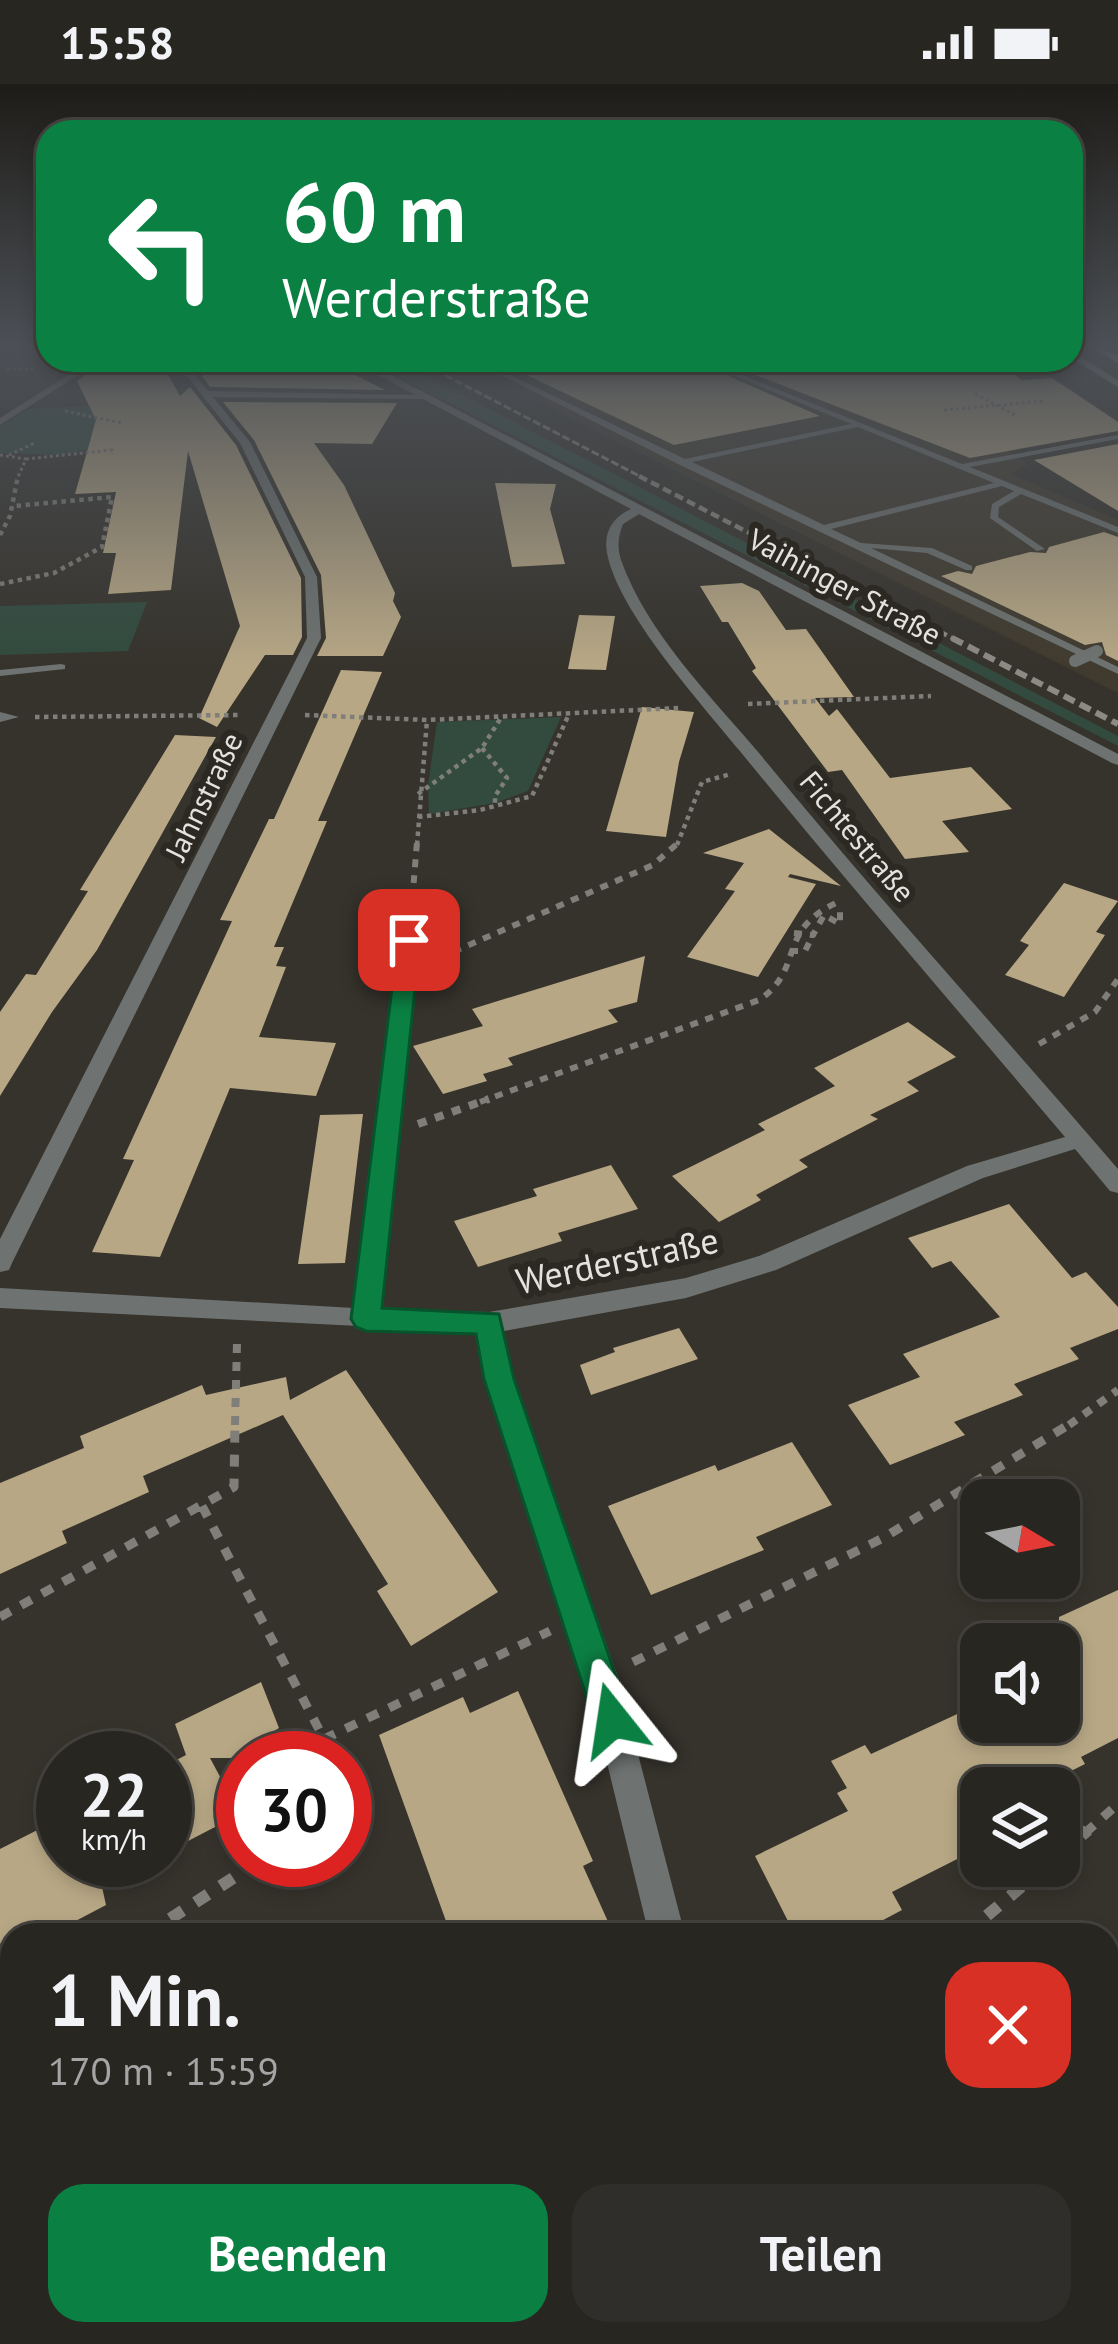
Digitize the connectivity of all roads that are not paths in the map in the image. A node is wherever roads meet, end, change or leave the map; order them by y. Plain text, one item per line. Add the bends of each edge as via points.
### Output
1 (251, 453) edge
2 (530, 453) edge
3 (664, 453) edge
4 (722, 453) edge
5 (932, 453) edge
6 (1021, 453) edge
7 (681, 462) junction
8 (963, 466) junction
9 (1003, 483) junction
10 (1020, 490) junction
11 (640, 509) junction
12 (824, 528) junction
13 (1118, 530) edge
14 (852, 543) junction
15 (1040, 549) dead end
16 (969, 568) dead end
17 (1097, 651) dead end
18 (61, 667) dead end
19 (1118, 671) edge
20 (0, 673) edge
21 (1118, 682) edge
22 (1118, 760) edge
23 (408, 950) road end
24 (1080, 1140) junction
25 (1118, 1185) edge
26 (0, 1263) edge
27 (0, 1298) edge
28 (366, 1319) junction
29 (489, 1322) junction
30 (665, 1923) edge

1 - 26 street, Jahnstraße via 311,577 314,638
2 - 11 street, Vaihinger Straße
3 - 7 lane
4 - 7 lane
5 - 8 lane
6 - 8 lane
7 - 12 lane
8 - 9 lane
9 - 10 lane
9 - 12 lane
10 - 13 lane
10 - 15 lane via 995,506 994,518
11 - 22 street, Vaihinger Straße
11 - 24 street, Fichtestraße via 615,527 613,555 642,608 867,897
12 - 14 lane
14 - 16 lane via 929,550
14 - 19 lane
17 - 21 lane, bridge via 1076,661
18 - 20 lane
23 - 28 street
24 - 25 street, Fichtestraße
24 - 29 street, Werderstraße via 975,1172 826,1240 686,1288
27 - 28 street, Werderstraße
28 - 29 street, Werderstraße
29 - 30 street via 499,1379 582,1617

